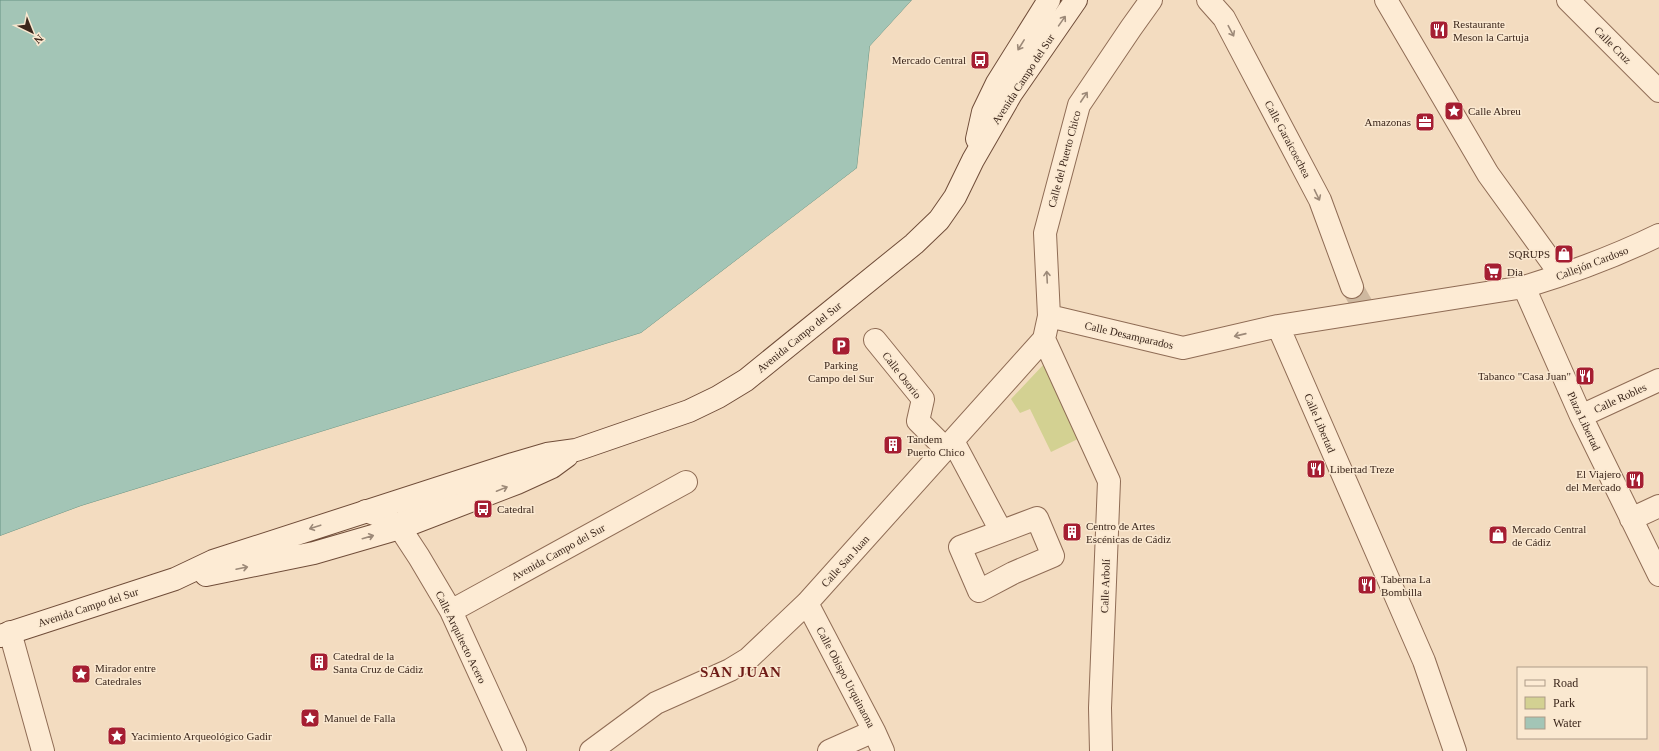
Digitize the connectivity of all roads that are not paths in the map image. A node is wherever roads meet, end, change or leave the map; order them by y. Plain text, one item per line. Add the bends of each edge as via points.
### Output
1 (1049, 0) edge
2 (1076, 0) edge
3 (1151, 0) edge
4 (1208, 0) edge
5 (1386, 0) edge
6 (1568, 0) edge
7 (1657, 84) edge
8 (973, 160) junction
9 (1659, 236) edge
10 (1562, 275) junction
11 (1352, 287) tunnel mouth
12 (1524, 287) junction
13 (1049, 316) junction
14 (1278, 326) junction
15 (1044, 339) junction
16 (875, 340) dead end
17 (1659, 380) edge
18 (1581, 416) junction
19 (949, 445) junction
20 (576, 450) junction
21 (512, 464) junction
22 (686, 482) dead end
23 (1659, 506) edge
24 (366, 511) junction
25 (1631, 519) junction
26 (400, 528) junction
27 (1001, 531) dead end
28 (1659, 575) edge
29 (176, 578) junction
30 (807, 603) junction
31 (451, 611) junction
32 (5, 634) edge
33 (874, 731) junction
34 (43, 751) edge
35 (515, 751) edge
36 (591, 751) edge
37 (829, 751) edge
38 (883, 751) edge
39 (1101, 751) edge
40 (1456, 751) edge

1 -> 8 street, Avenida Campo del Sur via 982,112
8 -> 2 street, Avenida Campo del Sur via 1011,94
13 -> 3 street, Calle del Puerto Chico via 1045,233 1079,105
4 -> 11 street, Calle Garaicoechea via 1224,18 1320,200
5 - 10 street via 1488,174
6 - 7 street, Calle Cruz
8 - 20 street, Avenida Campo del Sur via 955,197 939,220 914,244 746,380 718,398 689,411
9 - 10 street, Callejón Cardoso
10 - 12 street, Callejón Cardoso
12 - 14 street
12 - 18 street, Plaza Libertad
14 -> 13 street, Calle Desamparados via 1183,348
13 - 15 street, Calle San Juan
14 - 40 street, Calle Libertad via 1424,661
15 - 19 street, Calle San Juan
15 - 39 street, Calle Arbolí via 1109,481
16 - 19 street, Calle Osorio via 923,400 918,421
17 - 18 street, Calle Robles
18 - 25 street, Plaza Libertad
19 - 27 street
19 - 30 street, Calle San Juan
20 - 21 street, Avenida Campo del Sur via 547,454
26 -> 20 street, Avenida Campo del Sur via 517,483 552,467
21 - 24 street, Avenida Campo del Sur
21 - 26 street via 481,484 414,509
22 - 31 street, Avenida Campo del Sur
23 - 25 street
24 - 26 street via 385,518
24 -> 29 street, Avenida Campo del Sur via 213,561
25 - 28 street, Plaza Libertad
29 -> 26 street, Avenida Campo del Sur via 219,573 314,552
26 - 31 street, Calle Arquitecto Acero
29 - 32 street, Avenida Campo del Sur
30 - 33 street, Calle Obispo Urquinaona
30 - 36 street, Calle San Juan via 748,659 730,670 656,703
31 - 35 street, Calle Arquitecto Acero
32 - 34 street
33 - 37 street
33 - 38 street, Calle Obispo Urquinaona

